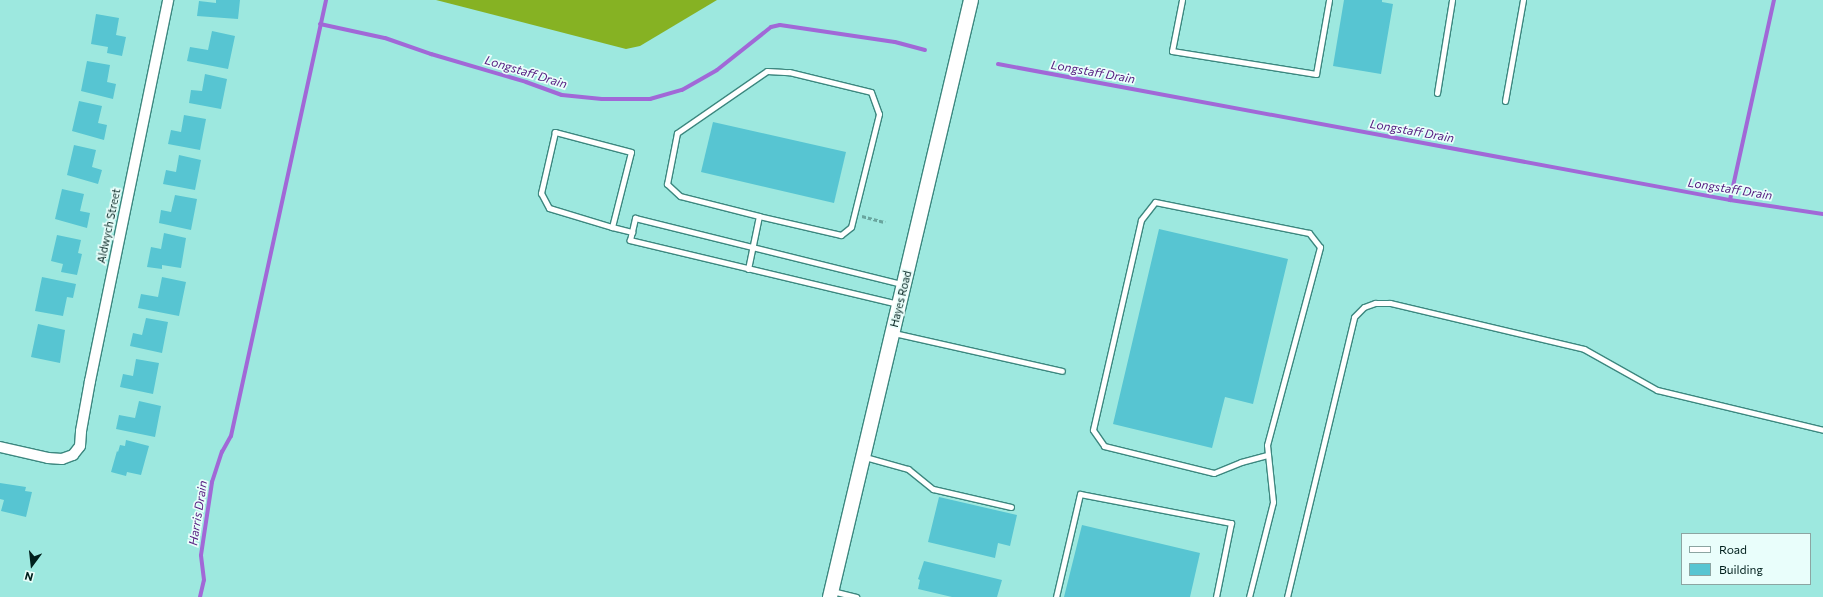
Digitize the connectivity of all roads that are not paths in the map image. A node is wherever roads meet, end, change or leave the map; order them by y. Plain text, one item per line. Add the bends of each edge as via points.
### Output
1 (168, 0) edge
2 (969, 0) edge
3 (1182, 0) edge
4 (1328, 0) edge
5 (1452, 0) edge
6 (1523, 0) edge
7 (1437, 93) dead end
8 (1505, 100) dead end
9 (759, 216) junction
10 (612, 227) junction
11 (632, 232) junction
12 (753, 247) junction
13 (748, 269) junction
14 (905, 285) junction
15 (900, 305) junction
16 (893, 333) junction
17 (1062, 371) dead end
18 (1823, 430) edge
19 (0, 447) edge
20 (1268, 455) junction
21 (864, 457) junction
22 (1011, 507) dead end
23 (830, 594) edge
24 (856, 597) edge
25 (1056, 597) edge
26 (1216, 597) edge
27 (1250, 597) edge
28 (1287, 597) edge

1 - 19 street, Aldwych Street via 90,381 80,446 74,455 62,460
2 - 14 main road, Hayes Road
3 - 4 lane via 1172,50 1316,74
5 - 7 lane
6 - 8 lane
9 - 9 lane via 680,196 667,184 677,133 767,71 789,72 870,92 879,114 851,227 841,236
9 - 12 lane
10 - 10 lane via 549,208 541,194 555,132 631,152
10 - 11 lane
11 - 12 lane via 635,218
11 - 13 lane via 630,240
12 - 13 lane
12 - 14 lane
13 - 15 lane
14 - 15 main road, Hayes Road
15 - 16 main road, Hayes Road
16 - 17 lane
16 - 21 main road, Hayes Road
18 - 28 lane via 1657,390 1584,349 1390,303 1375,303 1354,316
20 - 20 lane via 1267,445 1320,247 1309,233 1154,202 1141,220 1093,430 1104,446 1214,473
20 - 27 lane via 1273,502
21 - 22 lane via 908,469 933,489
21 - 23 main road, Hayes Road
23 - 24 lane
25 - 26 lane via 1080,494 1231,523

